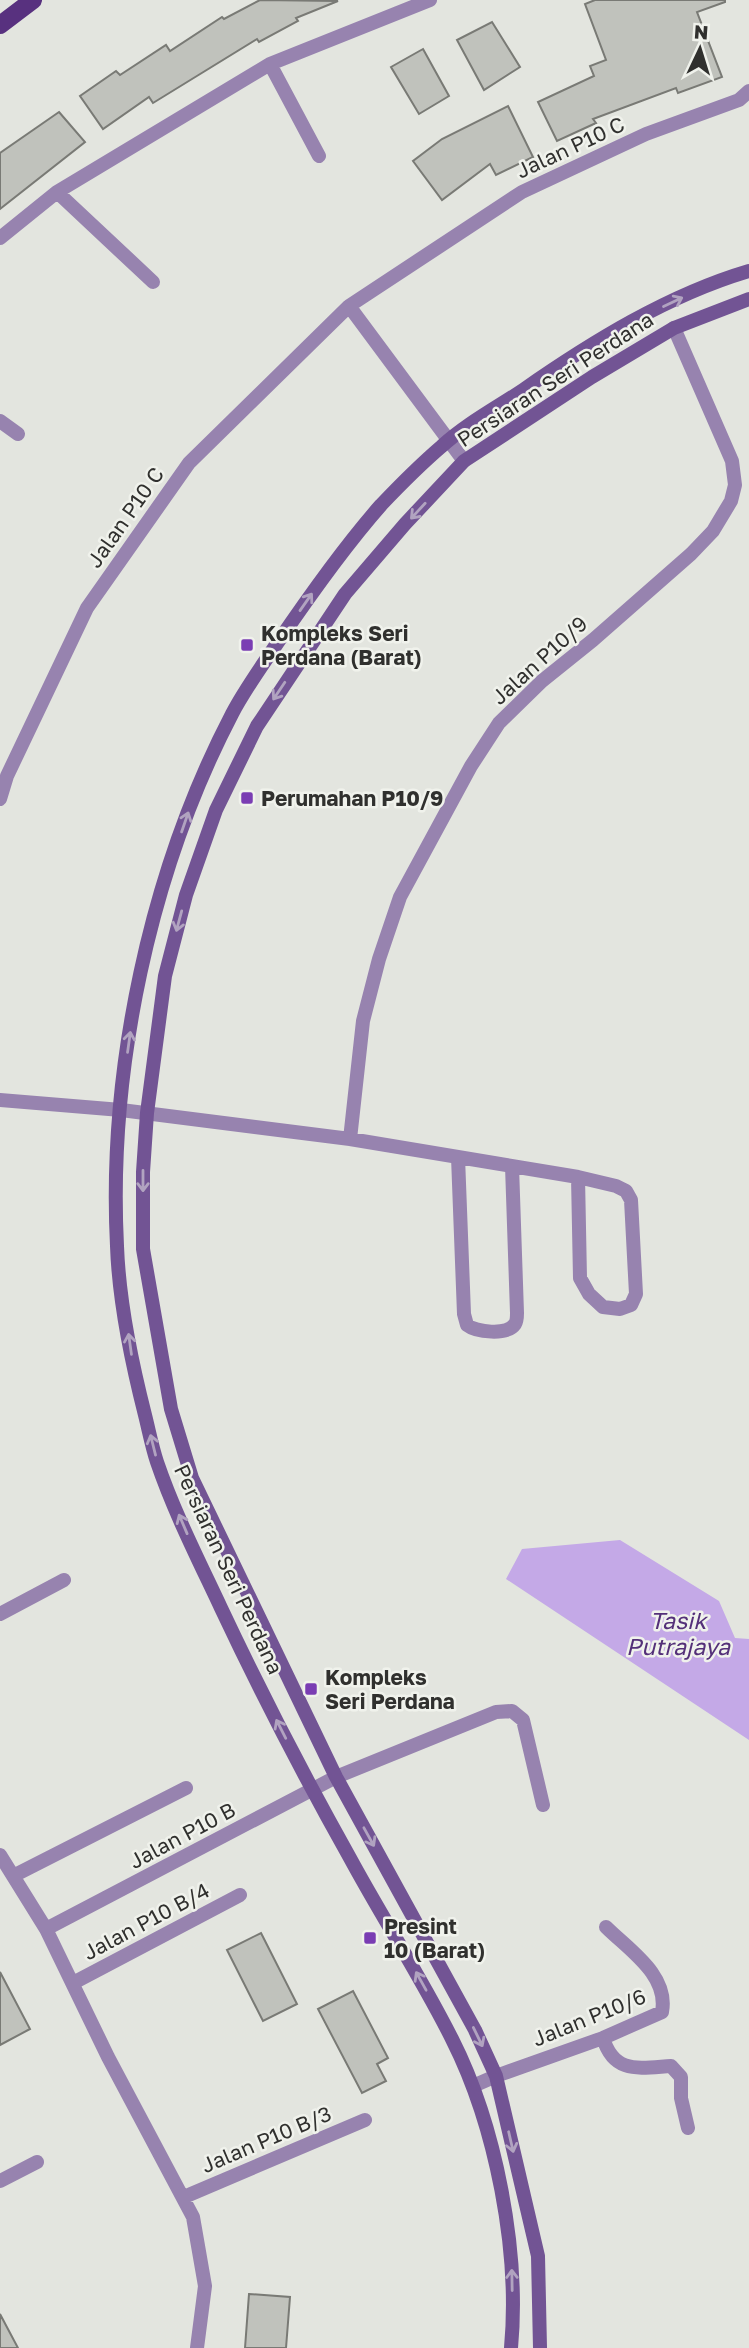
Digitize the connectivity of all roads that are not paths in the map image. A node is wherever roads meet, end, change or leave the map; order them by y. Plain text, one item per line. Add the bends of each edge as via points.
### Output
1 (33, 0) edge
2 (430, 0) edge
3 (0, 25) edge
4 (270, 64) junction
5 (749, 91) edge
6 (319, 156) dead end
7 (57, 192) junction
8 (0, 238) edge
9 (749, 271) edge
10 (153, 282) dead end
11 (749, 299) edge
12 (349, 306) junction
13 (674, 328) junction
14 (0, 421) edge
15 (19, 433) dead end
16 (448, 440) junction
17 (464, 461) junction
18 (0, 799) edge
19 (0, 1100) edge
20 (121, 1110) junction
21 (147, 1113) junction
22 (350, 1139) junction
23 (458, 1157) junction
24 (512, 1166) junction
25 (578, 1177) junction
26 (64, 1580) dead end
27 (0, 1614) edge
28 (336, 1777) junction
29 (186, 1788) dead end
30 (313, 1789) junction
31 (543, 1805) dead end
32 (0, 1855) edge
33 (13, 1876) junction
34 (240, 1895) dead end
35 (606, 1927) dead end
36 (46, 1929) junction
37 (73, 1983) junction
38 (603, 2038) junction
39 (496, 2076) junction
40 (473, 2086) junction
41 (365, 2120) dead end
42 (688, 2128) dead end
43 (37, 2162) dead end
44 (0, 2181) edge
45 (184, 2197) junction
46 (197, 2348) edge
47 (511, 2348) edge
48 (540, 2348) edge

1 - 3 main road
2 - 4 street
4 - 6 street
4 - 7 street
5 - 12 street, Jalan P10 C via 739,100 646,134 522,192
7 - 8 street
7 - 10 street
16 -> 9 street, Persiaran Seri Perdana via 575,354 664,305
11 - 13 street, Persiaran Seri Perdana
12 - 16 street
12 - 18 street, Jalan P10 C via 181,474 87,608
13 - 17 street, Persiaran Seri Perdana
13 - 22 street, Jalan P10/9 via 732,461 735,485 731,501 713,531 691,554 499,723 471,766 400,897 379,959 363,1021
14 - 15 street
16 - 17 street
20 -> 16 street, Persiaran Seri Perdana via 139,971 191,802 231,716 323,578 381,506
17 -> 21 street, Persiaran Seri Perdana via 345,594 257,726 216,810 164,976
19 - 20 street
20 - 21 street
30 -> 20 street, Persiaran Seri Perdana via 197,1558 157,1462 132,1366 117,1251
21 - 22 street
21 -> 28 street, Persiaran Seri Perdana via 143,1249 170,1409 192,1478
22 - 23 street
23 - 24 street
23 - 24 street via 464,1314 474,1330 506,1330 515,1324
24 - 25 street
25 - 25 street via 616,1186 631,1200 636,1294 631,1305 603,1307 580,1278
26 - 27 street
28 - 30 street, Jalan P10 B
28 - 31 street, Jalan P10 B via 496,1712 512,1711 523,1720
28 -> 39 street, Persiaran Seri Perdana
29 - 33 street
30 - 36 street, Jalan P10 B
40 -> 30 street, Persiaran Seri Perdana via 454,2041
32 - 33 street
33 - 36 street
34 - 37 street, Jalan P10 B/4
35 - 38 street, Jalan P10/6 via 654,1974 663,1995 662,2012 657,2016
36 - 37 street
37 - 45 street
38 - 39 street, Jalan P10/6
38 - 42 street via 617,2063 671,2066 681,2077
39 - 40 street, Jalan P10/6
39 -> 48 street, Persiaran Seri Perdana via 538,2256
47 -> 40 street, Persiaran Seri Perdana via 511,2258 497,2169
41 - 45 street, Jalan P10 B/3
43 - 44 street
45 - 46 street via 193,2217 205,2286

